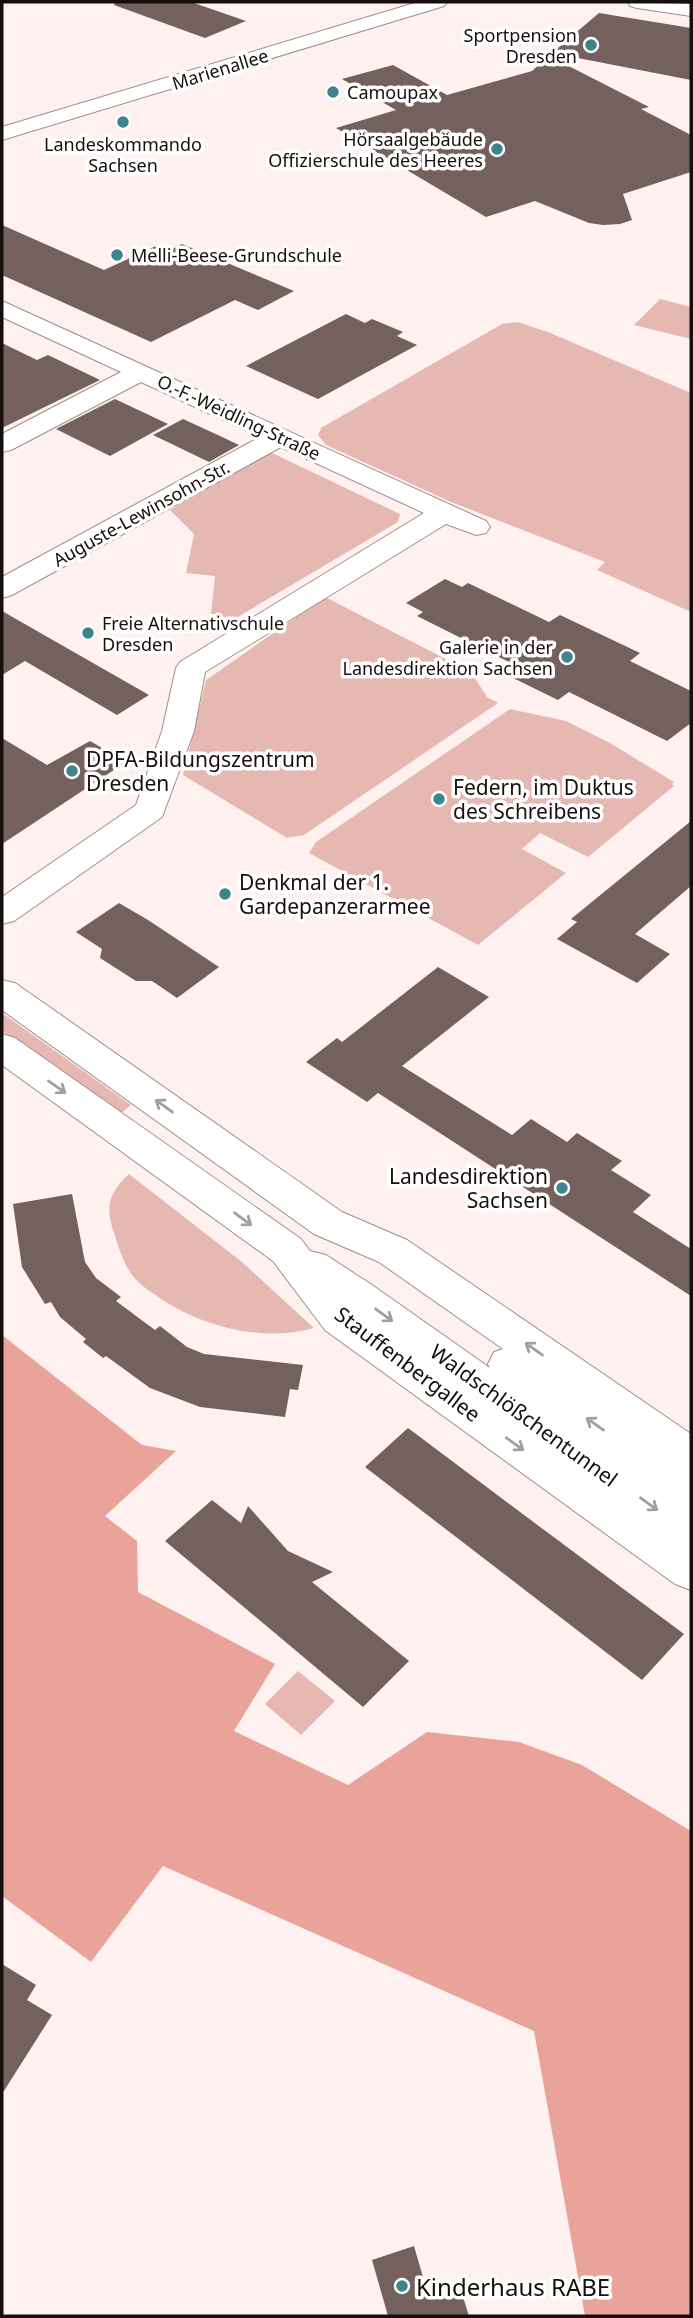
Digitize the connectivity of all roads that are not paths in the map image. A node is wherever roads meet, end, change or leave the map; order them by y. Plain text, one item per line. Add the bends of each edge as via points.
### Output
1 (437, 2) edge
2 (637, 2) edge
3 (691, 10) edge
4 (2, 134) edge
5 (5, 313) edge
6 (141, 372) junction
7 (280, 436) junction
8 (2, 444) edge
9 (444, 513) junction
10 (476, 527) dead end
11 (2, 589) edge
12 (2, 913) edge
13 (2, 992) edge
14 (2, 1047) edge
15 (328, 1223) junction
16 (287, 1250) junction
17 (691, 1457) edge
18 (691, 1492) edge
19 (691, 1535) edge
20 (691, 1570) edge

1 - 4 street, Marienallee
2 - 3 street
5 - 6 street, O.-F.-Weidling-Straße
6 - 7 street, O.-F.-Weidling-Straße
6 - 8 street
7 - 9 street, O.-F.-Weidling-Straße
7 - 11 street, Auguste-Lewinsohn-Str.
9 - 10 street, O.-F.-Weidling-Straße
9 - 12 street via 191,667 178,731 150,810
15 -> 13 street
14 -> 16 street, Stauffenbergallee
17 -> 15 street via 393,1251
18 -> 15 street, Waldschlößchentunnel via 375,1269
16 -> 19 street, Waldschlößchentunnel
16 -> 20 street, Stauffenbergallee via 340,1318

